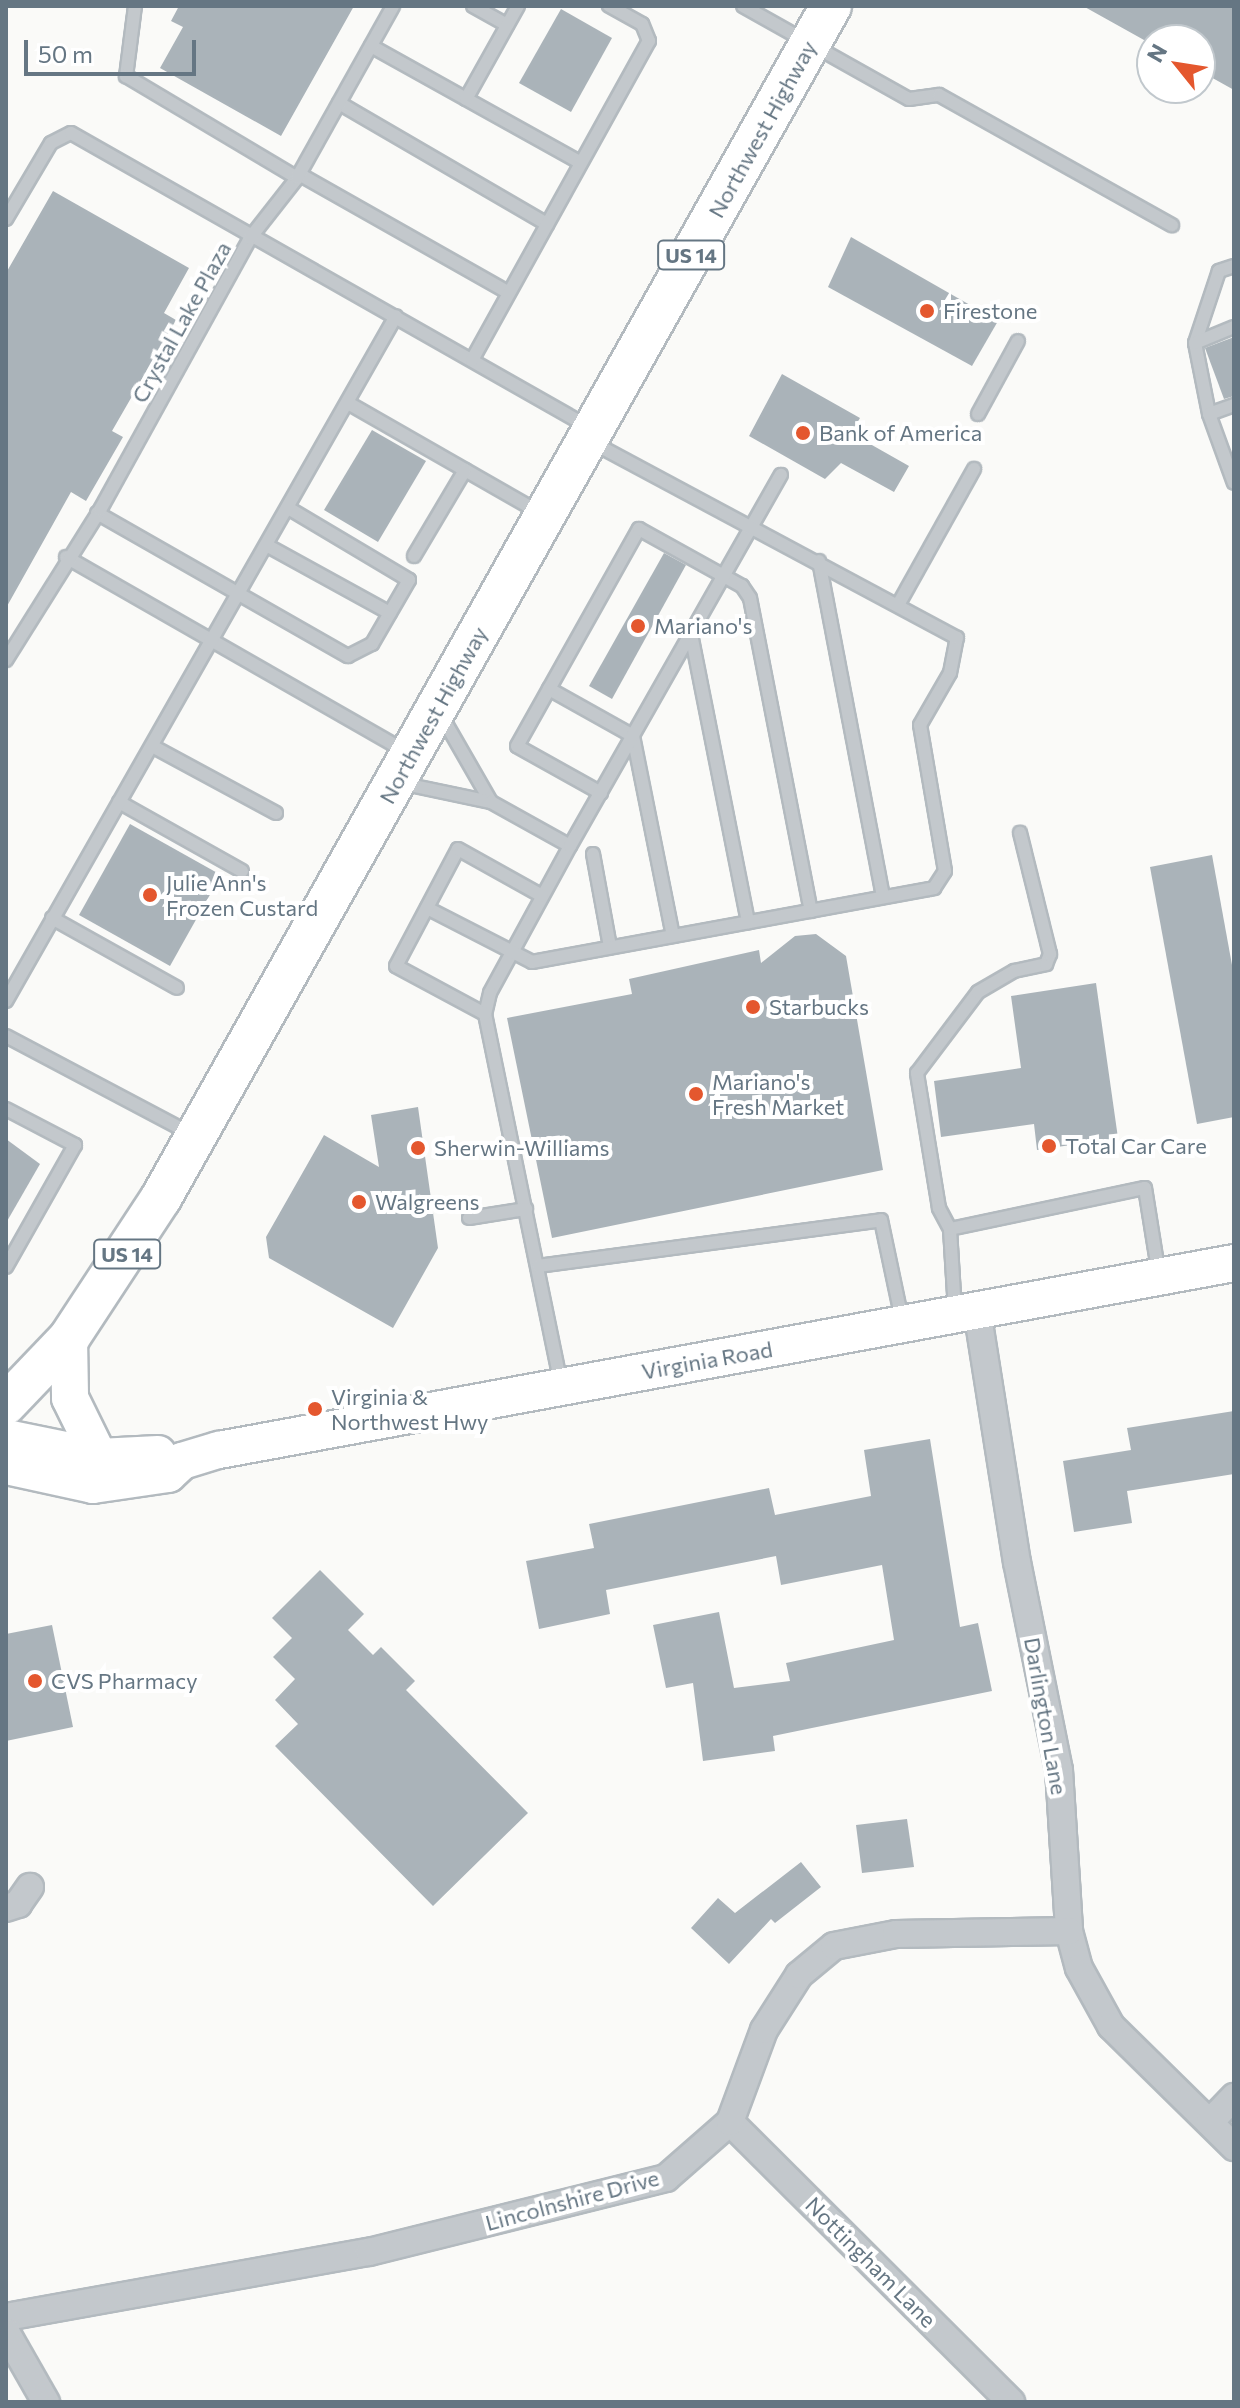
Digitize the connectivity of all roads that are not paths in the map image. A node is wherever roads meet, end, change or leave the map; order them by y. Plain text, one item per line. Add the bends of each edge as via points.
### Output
1 (135, 6) edge
2 (393, 6) edge
3 (473, 6) edge
4 (518, 6) edge
5 (609, 6) edge
6 (743, 6) edge
7 (831, 6) edge
8 (507, 25) junction
9 (810, 43) junction
10 (371, 46) junction
11 (466, 99) junction
12 (339, 103) junction
13 (581, 163) junction
14 (298, 176) junction
15 (6, 219) edge
16 (547, 224) junction
17 (1172, 225) dead end
18 (250, 238) junction
19 (1234, 266) edge
20 (509, 293) junction
21 (396, 316) junction
22 (1234, 327) edge
23 (1018, 341) dead end
24 (1195, 343) junction
25 (472, 360) junction
26 (348, 403) junction
27 (1234, 405) edge
28 (978, 414) dead end
29 (1209, 414) junction
30 (590, 435) junction
31 (974, 469) dead end
32 (465, 470) junction
33 (781, 475) dead end
34 (1234, 483) edge
35 (290, 509) junction
36 (97, 513) junction
37 (545, 515) junction
38 (753, 524) junction
39 (268, 546) junction
40 (414, 556) dead end
41 (66, 557) junction
42 (819, 561) junction
43 (723, 576) junction
44 (240, 595) junction
45 (898, 605) junction
46 (390, 613) junction
47 (691, 634) junction
48 (212, 644) junction
49 (6, 660) edge
50 (549, 689) junction
51 (437, 708) junction
52 (633, 736) junction
53 (152, 746) junction
54 (403, 769) junction
55 (601, 793) junction
56 (119, 802) junction
57 (491, 802) junction
58 (276, 813) dead end
59 (1020, 833) dead end
60 (570, 846) junction
61 (593, 854) dead end
62 (242, 871) dead end
63 (542, 896) junction
64 (883, 897) junction
65 (427, 908) junction
66 (811, 911) junction
67 (52, 918) junction
68 (748, 922) junction
69 (673, 936) junction
70 (610, 947) junction
71 (510, 953) junction
72 (177, 988) dead end
73 (6, 1001) edge
74 (485, 1014) junction
75 (6, 1036) edge
76 (6, 1109) edge
77 (195, 1136) junction
78 (526, 1209) junction
79 (469, 1218) dead end
80 (950, 1229) junction
81 (1234, 1263) edge
82 (538, 1266) junction
83 (6, 1267) edge
84 (1159, 1276) junction
85 (966, 1312) junction
86 (903, 1323) junction
87 (69, 1338) junction
88 (562, 1386) junction
89 (6, 1404) edge
90 (6, 1438) edge
91 (99, 1457) junction
92 (182, 1461) junction
93 (6, 1466) edge
94 (30, 1887) dead end
95 (6, 1908) edge
96 (1069, 1931) junction
97 (1234, 2097) edge
98 (730, 2122) junction
99 (1210, 2122) junction
100 (1234, 2147) edge
101 (6, 2317) edge
102 (6, 2332) edge
103 (46, 2402) edge
104 (1011, 2402) edge

1 - 14 lane via 126,76
2 - 10 lane, Crystal Lake Plaza
3 - 8 lane
4 - 8 lane
5 - 13 lane via 642,24 649,41
6 - 9 lane
7 - 9 main road, Northwest Highway / US 14
8 - 11 lane
9 - 17 lane via 909,99 939,95
9 - 30 main road, Northwest Highway / US 14
10 - 11 lane
10 - 12 lane, Crystal Lake Plaza
11 - 13 lane
12 - 14 lane, Crystal Lake Plaza
12 - 16 lane
13 - 16 lane
14 - 18 lane, Crystal Lake Plaza
14 - 20 lane
15 - 18 lane via 51,143 71,133
16 - 20 lane
18 - 21 lane
18 - 36 lane, Crystal Lake Plaza
19 - 24 lane via 1219,271
20 - 25 lane
21 - 25 lane
21 - 26 lane
22 - 24 lane
23 - 28 lane
24 - 29 lane
25 - 30 lane
26 - 32 lane
26 - 35 lane
27 - 29 lane
29 - 34 lane
30 - 37 main road, Northwest Highway / US 14
30 - 38 lane
31 - 45 lane
32 - 37 lane
32 - 40 lane
33 - 38 lane
35 - 39 lane
35 - 46 lane via 409,580
36 - 41 lane, Crystal Lake Plaza
36 - 44 lane
37 - 51 main road, Northwest Highway / US 14
38 - 42 lane
38 - 43 lane
39 - 44 lane
39 - 46 lane
41 - 48 lane
41 - 49 lane, Crystal Lake Plaza
42 - 45 lane
42 - 64 lane
43 - 47 lane
43 - 50 lane via 639,529
43 - 66 lane via 742,586 758,627
44 - 46 lane via 348,656 372,644
44 - 48 lane
45 - 64 lane via 957,638 950,673 920,725 945,871 934,888
47 - 52 lane
47 - 68 lane
48 - 53 lane
48 - 54 lane
50 - 52 lane
50 - 55 lane via 517,746
51 - 54 main road, Northwest Highway / US 14
51 - 57 lane
52 - 55 lane
52 - 69 lane
53 - 56 lane
53 - 58 lane
54 - 57 lane
54 - 77 main road, Northwest Highway / US 14
55 - 60 lane
56 - 62 lane
56 - 67 lane
57 - 60 lane
59 - 80 lane via 1050,954 1046,964 1014,971 978,992 917,1073 939,1208
60 - 63 lane
61 - 70 lane
63 - 65 lane via 458,849
63 - 71 lane
64 - 66 lane
65 - 71 lane
65 - 74 lane via 396,966
66 - 68 lane
67 - 72 lane
67 - 73 lane
68 - 69 lane
69 - 70 lane
70 - 71 lane via 532,962
71 - 74 lane
74 - 78 lane
75 - 77 lane
76 - 83 lane via 75,1145
77 - 87 main road, Northwest Highway / US 14 via 121,1264
78 - 79 lane
78 - 82 lane
80 - 84 lane via 1145,1188
80 - 85 lane
81 - 84 street, Virginia Road
82 - 86 lane via 881,1220
82 - 88 lane
84 - 85 street, Virginia Road
85 - 86 street, Virginia Road
85 - 96 street, Darlington Lane via 1059,1770
86 - 88 street, Virginia Road
87 - 89 main road, Northwest Highway / US 14
87 - 91 street via 70,1398
88 - 92 street, Virginia Road
90 - 91 street, Virginia Road
91 - 92 street, Virginia Road via 168,1453
92 - 93 street, Virginia Road via 168,1474 93,1485
94 - 95 street via 18,1904
96 - 98 street, Lincolnshire Drive via 896,1934 834,1946 799,1975 764,2030
96 - 99 street, Darlington Lane via 1098,2008
97 - 99 street
98 - 101 street, Lincolnshire Drive via 666,2178 369,2252
98 - 104 street, Nottingham Lane
99 - 100 street, Darlington Lane
102 - 103 street

